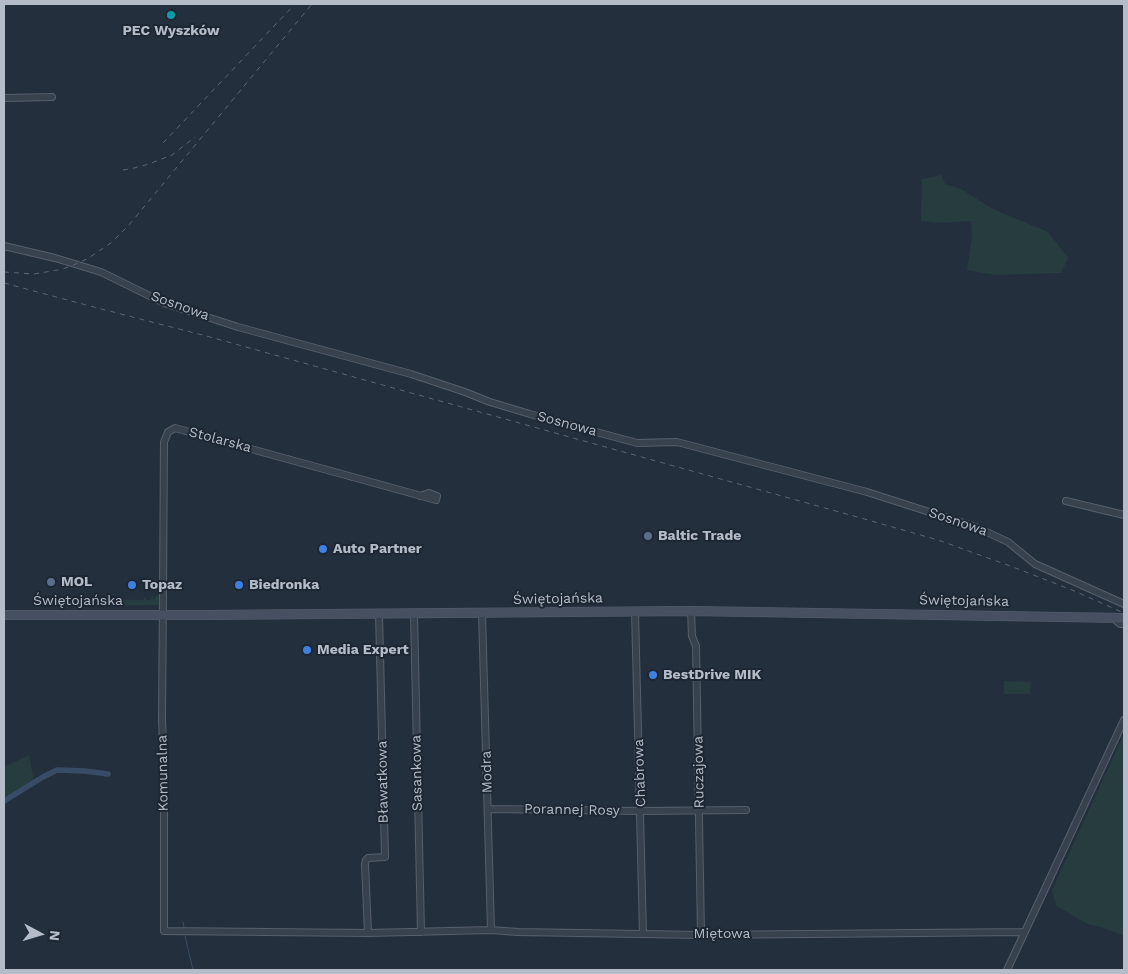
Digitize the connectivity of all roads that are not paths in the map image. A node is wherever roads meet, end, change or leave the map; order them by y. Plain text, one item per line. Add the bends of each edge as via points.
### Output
1 (52, 97) dead end
2 (4, 98) edge
3 (4, 246) edge
4 (420, 496) dead end
5 (1066, 502) dead end
6 (1124, 515) edge
7 (1124, 604) edge
8 (691, 611) junction
9 (635, 612) junction
10 (482, 613) junction
11 (379, 614) junction
12 (414, 614) junction
13 (4, 615) edge
14 (162, 615) junction
15 (1113, 618) junction
16 (1124, 618) edge
17 (1124, 624) edge
18 (1124, 720) edge
19 (488, 809) junction
20 (746, 810) dead end
21 (641, 811) junction
22 (700, 811) junction
23 (490, 930) junction
24 (164, 931) joint
25 (421, 932) junction
26 (1024, 932) junction
27 (368, 933) junction
28 (643, 934) junction
29 (701, 935) junction
30 (1007, 970) edge

1 - 2 street
3 - 7 street, Sosnowa via 101,272 164,303 238,327 411,374 530,414 637,443 677,442 867,492 976,526 1008,542 1035,564
4 - 14 street, Stolarska via 175,428 168,432 164,442
5 - 6 street
8 - 9 street, Świętojańska
8 - 15 street, Świętojańska
8 - 22 street, Ruczajowa via 692,636 696,646
9 - 10 street, Świętojańska
9 - 21 street, Chabrowa
10 - 12 street, Świętojańska
10 - 19 street, Modra
11 - 12 street, Świętojańska
11 - 14 street, Świętojańska
11 - 27 street, Bławatkowa via 385,857 368,858 365,864
12 - 25 street, Sasankowa
13 - 14 street, Świętojańska
14 - 24 street, Komunalna
15 - 16 street, Świętojańska
15 - 17 street, Świętojańska
18 - 26 street
19 - 21 street, Porannej Rosy
19 - 23 street, Modra
20 - 22 street, Porannej Rosy
21 - 22 street, Porannej Rosy
21 - 28 street, Chabrowa
22 - 29 street, Ruczajowa
23 - 25 street, Miętowa
23 - 28 street, Miętowa
24 - 27 street, Miętowa
25 - 27 street, Miętowa
26 - 29 street, Miętowa
26 - 30 street
28 - 29 street, Miętowa

